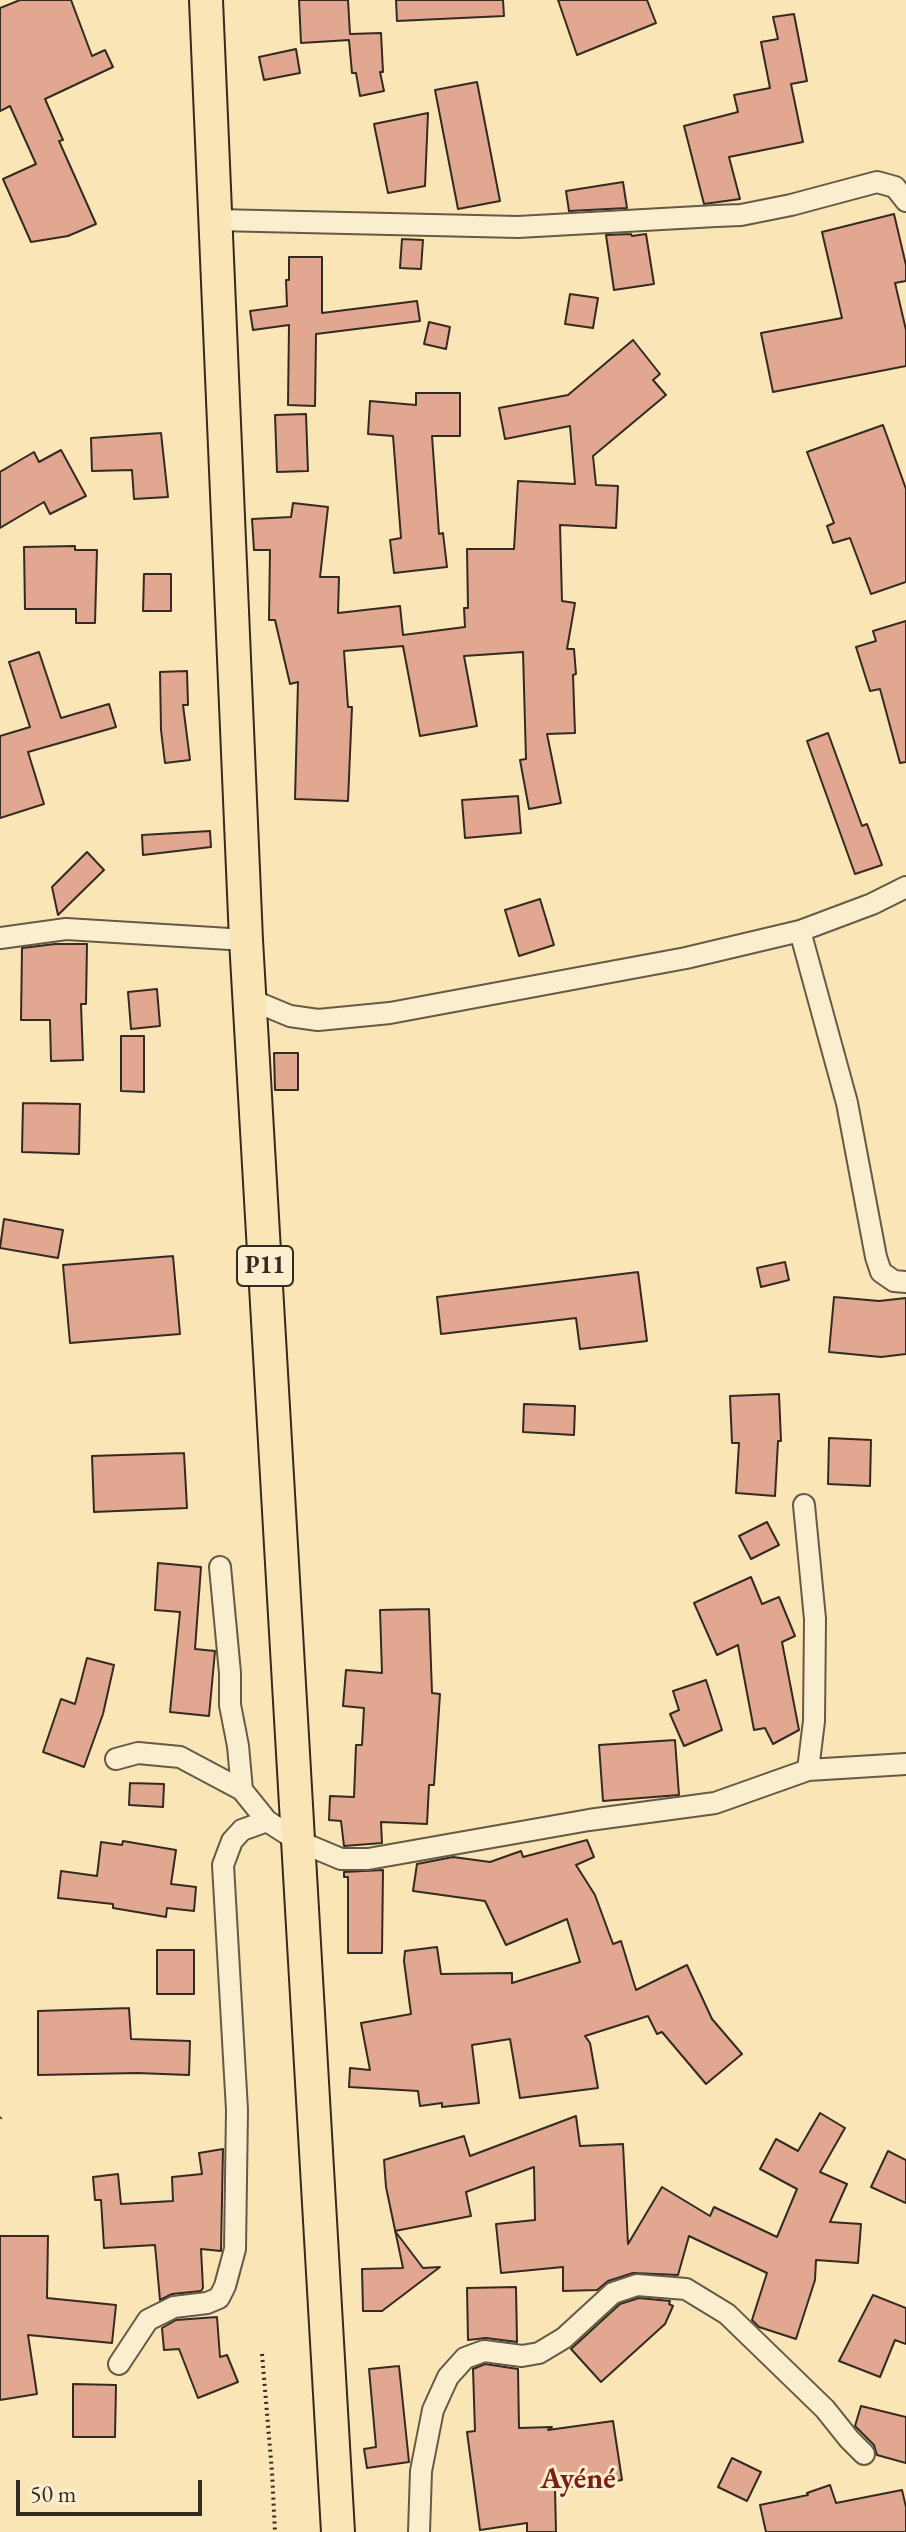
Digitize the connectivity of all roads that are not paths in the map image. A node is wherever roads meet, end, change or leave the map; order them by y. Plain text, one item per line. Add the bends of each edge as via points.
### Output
1 (206, 0) edge
2 (906, 201) edge
3 (217, 220) junction
4 (906, 887) edge
5 (800, 931) junction
6 (0, 938) edge
7 (246, 940) junction
8 (249, 999) junction
9 (906, 1282) edge
10 (804, 1505) dead end
11 (220, 1567) dead end
12 (116, 1759) dead end
13 (906, 1764) edge
14 (808, 1770) junction
15 (242, 1790) junction
16 (267, 1821) junction
17 (298, 1841) junction
18 (119, 2364) dead end
19 (864, 2454) dead end
20 (338, 2532) edge
21 (419, 2532) edge

1 - 3 main road, P11
2 - 3 street via 895,187 877,182 728,216 518,227
3 - 7 main road, P11
4 - 5 street
5 - 8 street via 686,958 390,1013 318,1020 290,1016
5 - 9 street via 847,1103 876,1257 881,1272
6 - 7 street via 66,929
7 - 8 main road, P11
8 - 17 main road, P11
10 - 14 street via 815,1619
11 - 15 street
12 - 15 street via 138,1753 180,1757
13 - 14 street
14 - 17 street via 715,1803 368,1859 341,1859
15 - 16 street
16 - 17 street
16 - 18 street via 242,1830 223,1865 237,2110 235,2249 225,2286 219,2298 174,2307 148,2320
17 - 20 main road, P11
19 - 21 street via 727,2314 686,2289 637,2285 613,2293 564,2338 539,2353 484,2351 465,2358 448,2377 433,2410 421,2471

